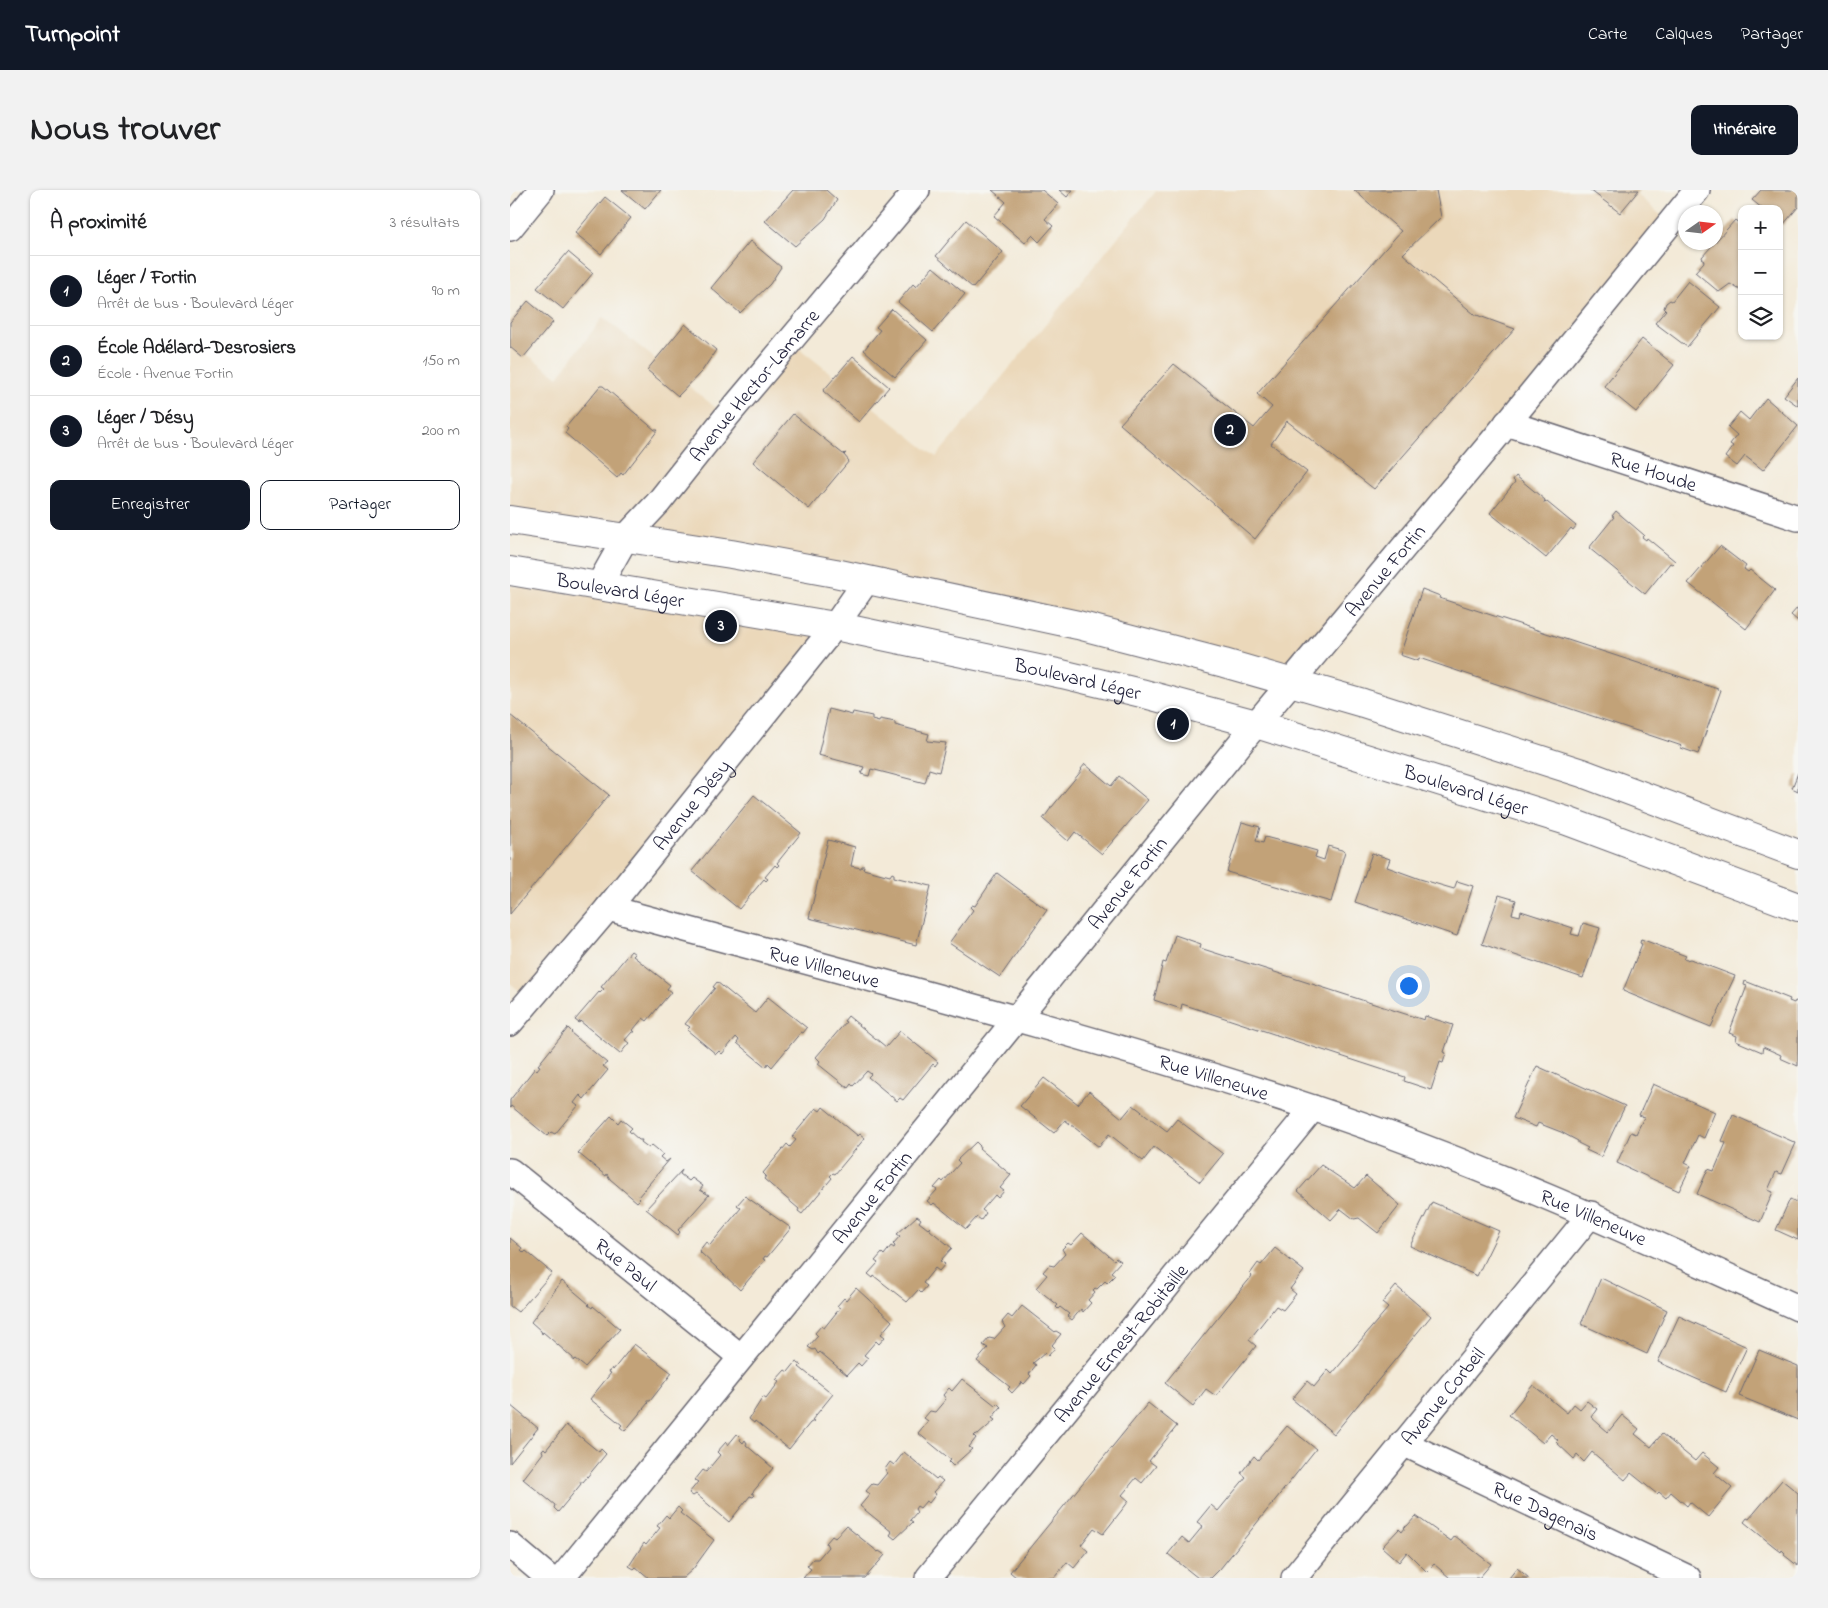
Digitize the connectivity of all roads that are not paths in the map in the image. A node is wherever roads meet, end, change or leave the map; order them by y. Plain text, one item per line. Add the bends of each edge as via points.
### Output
1 (541, 190) edge
2 (917, 190) edge
3 (1697, 190) edge
4 (510, 228) edge
5 (1507, 423) junction
6 (1797, 515) edge
7 (510, 520) edge
8 (626, 537) junction
9 (510, 571) edge
10 (867, 580) junction
11 (599, 585) junction
12 (835, 626) junction
13 (1292, 683) junction
14 (1256, 724) junction
15 (1798, 854) edge
16 (1798, 907) edge
17 (608, 908) junction
18 (1018, 1019) junction
19 (510, 1023) edge
20 (1313, 1108) junction
21 (510, 1171) edge
22 (1591, 1214) junction
23 (1798, 1308) edge
24 (741, 1357) junction
25 (1404, 1443) junction
26 (510, 1545) edge
27 (1685, 1577) edge
28 (549, 1578) edge
29 (562, 1578) edge
30 (928, 1578) edge
31 (1294, 1578) edge

1 - 4 street
2 - 8 street, Avenue Hector-Lamarre via 726,416 658,503
3 - 5 street, Avenue Fortin
5 - 6 street, Rue Houde
5 - 13 street, Avenue Fortin
7 - 8 main road
8 - 10 main road
8 - 11 street, Avenue Hector-Lamarre
9 - 11 main road, Boulevard Léger
10 - 12 street, Avenue Désy
10 - 13 main road via 1078,625
11 - 12 main road, Boulevard Léger
12 - 14 main road, Boulevard Léger via 1062,674
12 - 17 street, Avenue Désy
13 - 14 street, Avenue Fortin
13 - 15 main road via 1582,773
14 - 16 main road, Boulevard Léger via 1567,821
14 - 18 street, Avenue Fortin
17 - 18 street, Rue Villeneuve
17 - 19 street, Avenue Désy
18 - 20 street, Rue Villeneuve
18 - 24 street, Avenue Fortin
20 - 22 street, Rue Villeneuve
20 - 30 street, Avenue Ernest-Robitaille
21 - 24 street, Rue Paul
22 - 23 street, Rue Villeneuve
22 - 25 street, Avenue Corbeil
24 - 29 street, Avenue Fortin
25 - 27 street, Rue Dagenais
25 - 31 street, Avenue Corbeil
26 - 28 street

